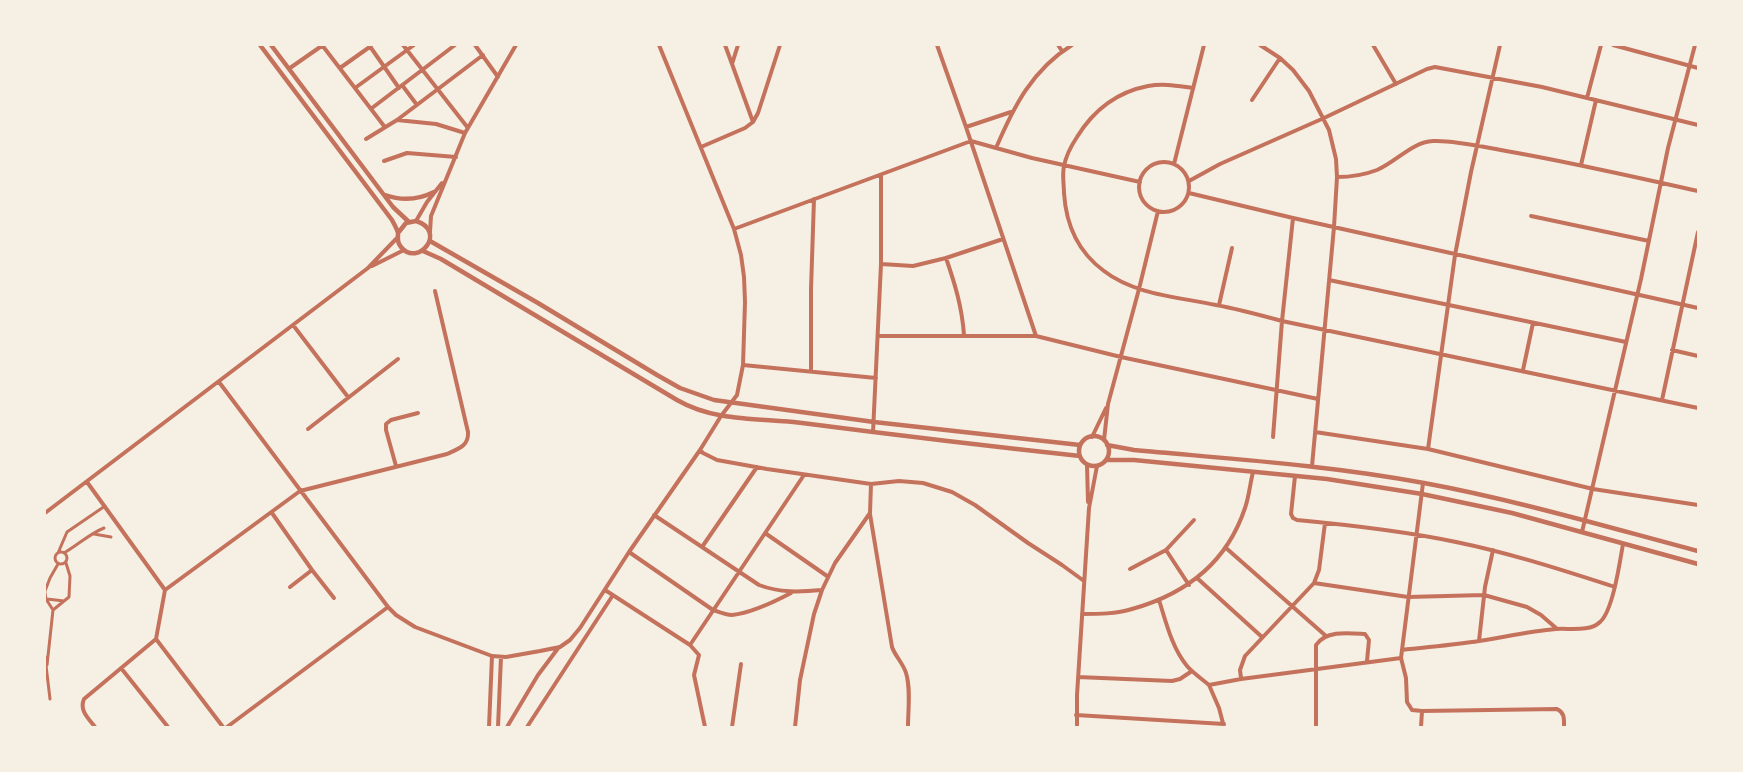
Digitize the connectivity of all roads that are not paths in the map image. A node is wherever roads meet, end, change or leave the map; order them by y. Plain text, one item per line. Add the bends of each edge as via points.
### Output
1 (260, 45) edge
2 (271, 45) edge
3 (323, 45) edge
4 (370, 45) edge
5 (403, 45) edge
6 (414, 45) edge
7 (455, 45) edge
8 (475, 45) edge
9 (516, 45) edge
10 (659, 45) edge
11 (725, 45) edge
12 (738, 45) edge
13 (780, 45) edge
14 (937, 45) edge
15 (1058, 45) edge
16 (1072, 45) edge
17 (1204, 45) edge
18 (1262, 45) edge
19 (1373, 45) edge
20 (1500, 45) edge
21 (1601, 45) edge
22 (1613, 45) edge
23 (1695, 45) edge
24 (407, 50) junction
25 (1062, 51) junction
26 (483, 55) junction
27 (1280, 58) junction
28 (732, 64) junction
29 (384, 66) junction
30 (1689, 66) junction
31 (290, 68) junction
32 (340, 68) junction
33 (1698, 68) edge
34 (421, 69) junction
35 (498, 77) junction
36 (1493, 77) junction
37 (1396, 84) junction
38 (400, 87) junction
39 (355, 88) junction
40 (1193, 88) junction
41 (438, 90) junction
42 (1587, 98) junction
43 (1252, 100) dead end
44 (1596, 100) junction
45 (417, 105) junction
46 (372, 108) junction
47 (1011, 111) junction
48 (1324, 118) junction
49 (397, 120) junction
50 (1675, 120) junction
51 (753, 122) junction
52 (1698, 125) edge
53 (384, 126) junction
54 (966, 127) junction
55 (466, 130) junction
56 (366, 139) dead end
57 (971, 141) junction
58 (1477, 146) junction
59 (701, 147) junction
60 (996, 148) junction
61 (456, 158) junction
62 (384, 161) dead end
63 (1174, 164) junction
64 (1581, 165) junction
65 (1064, 166) junction
66 (881, 175) junction
67 (1337, 177) junction
68 (445, 181) junction
69 (1189, 181) junction
70 (1140, 182) junction
71 (1661, 183) junction
72 (1698, 191) edge
73 (434, 192) junction
74 (1189, 193) junction
75 (383, 194) junction
76 (814, 199) junction
77 (1158, 211) junction
78 (1531, 216) dead end
79 (1293, 219) junction
80 (416, 220) junction
81 (409, 222) junction
82 (1334, 227) junction
83 (734, 229) junction
84 (430, 232) junction
85 (1698, 232) edge
86 (397, 236) junction
87 (1003, 239) junction
88 (430, 241) junction
89 (1649, 241) junction
90 (1232, 248) dead end
91 (404, 250) junction
92 (423, 251) junction
93 (1455, 255) junction
94 (946, 258) junction
95 (881, 264) junction
96 (368, 268) junction
97 (1329, 280) junction
98 (1139, 289) junction
99 (435, 291) dead end
100 (1637, 294) junction
101 (1681, 304) junction
102 (1219, 305) junction
103 (1449, 305) junction
104 (1698, 308) edge
105 (1282, 321) junction
106 (1533, 323) junction
107 (292, 325) junction
108 (1325, 330) junction
109 (964, 335) junction
110 (878, 336) junction
111 (1036, 336) junction
112 (1626, 342) junction
113 (1672, 350) junction
114 (1441, 353) junction
115 (1698, 356) edge
116 (1121, 357) junction
117 (398, 359) dead end
118 (743, 365) junction
119 (1523, 370) junction
120 (811, 372) junction
121 (876, 378) junction
122 (219, 382) junction
123 (1615, 390) junction
124 (1277, 391) junction
125 (348, 397) junction
126 (1318, 399) junction
127 (1662, 400) junction
128 (731, 402) junction
129 (1108, 404) junction
130 (1698, 408) edge
131 (418, 413) dead end
132 (720, 416) junction
133 (874, 422) junction
134 (309, 429) dead end
135 (873, 432) junction
136 (1315, 432) junction
137 (1092, 437) junction
138 (1273, 437) dead end
139 (1105, 442) junction
140 (1080, 445) junction
141 (1428, 449) junction
142 (700, 450) junction
143 (1080, 456) junction
144 (1106, 460) junction
145 (1087, 465) junction
146 (396, 466) junction
147 (1097, 466) junction
148 (1312, 466) junction
149 (758, 467) junction
150 (1252, 472) junction
151 (804, 475) junction
152 (1295, 476) junction
153 (87, 482) junction
154 (1423, 483) junction
155 (872, 484) junction
156 (1593, 489) junction
157 (300, 491) junction
158 (1422, 494) junction
159 (1698, 505) edge
160 (105, 506) junction
161 (1089, 508) junction
162 (45, 513) edge
163 (272, 513) junction
164 (870, 513) junction
165 (654, 515) junction
166 (1194, 520) dead end
167 (1585, 521) junction
168 (1325, 523) junction
169 (104, 528) dead end
170 (1582, 532) junction
171 (765, 533) junction
172 (92, 534) junction
173 (1416, 534) junction
174 (111, 537) dead end
175 (1623, 543) junction
176 (702, 547) junction
177 (1226, 548) junction
178 (1166, 550) junction
179 (1493, 550) junction
180 (1698, 551) edge
181 (629, 552) junction
182 (58, 553) junction
183 (64, 553) junction
184 (66, 563) junction
185 (58, 564) junction
186 (1698, 564) edge
187 (1130, 569) dead end
188 (312, 570) junction
189 (739, 572) junction
190 (827, 576) junction
191 (1197, 578) junction
192 (1084, 581) junction
193 (1314, 583) junction
194 (1189, 585) junction
195 (290, 587) dead end
196 (1615, 587) junction
197 (165, 590) junction
198 (605, 590) junction
199 (822, 590) junction
200 (45, 592) edge
201 (793, 592) junction
202 (614, 595) junction
203 (1484, 596) junction
204 (1408, 597) junction
205 (334, 598) dead end
206 (45, 599) edge
207 (1159, 600) junction
208 (65, 601) junction
209 (1291, 606) junction
210 (388, 607) junction
211 (53, 610) junction
212 (713, 610) junction
213 (1082, 614) junction
214 (1557, 629) junction
215 (1326, 636) junction
216 (1262, 637) junction
217 (156, 639) junction
218 (1479, 641) junction
219 (690, 645) junction
220 (560, 646) junction
221 (1402, 650) junction
222 (492, 656) junction
223 (45, 657) edge
224 (501, 657) junction
225 (1401, 658) junction
226 (1366, 661) junction
227 (741, 664) dead end
228 (47, 665) junction
229 (121, 668) junction
230 (1315, 669) junction
231 (1192, 671) junction
232 (1078, 677) junction
233 (1241, 679) junction
234 (1209, 685) junction
235 (50, 699) dead end
236 (1422, 711) junction
237 (1076, 715) junction
238 (1210, 726) edge
239 (1224, 726) edge
240 (95, 727) edge
241 (168, 727) edge
242 (225, 727) edge
243 (489, 727) edge
244 (498, 727) edge
245 (507, 727) edge
246 (527, 727) edge
247 (705, 727) edge
248 (732, 727) edge
249 (795, 727) edge
250 (908, 727) edge
251 (1077, 727) edge
252 (1316, 727) edge
253 (1421, 727) edge
254 (1564, 727) edge

1 - 86 street via 392,220
2 - 31 street
3 - 31 street
3 - 32 street
4 - 29 street
4 - 32 street
5 - 24 street
6 - 24 street
7 - 34 street
8 - 26 street
9 - 35 street
10 - 59 street
11 - 28 street
12 - 28 street
13 - 51 street
14 - 54 street
15 - 25 street
16 - 25 street
17 - 40 street
18 - 27 street
19 - 37 street
20 - 36 street
21 - 42 street
22 - 30 street
23 - 30 street
24 - 29 street
24 - 34 street
25 - 47 street via 1039,73
26 - 35 street
26 - 41 street
27 - 43 street
27 - 48 street via 1309,91
28 - 51 street
29 - 38 street
29 - 39 street
30 - 33 street
30 - 50 street
31 - 75 street
32 - 39 street
34 - 38 street
34 - 41 street
35 - 55 street
36 - 37 street via 1435,67
36 - 42 street
36 - 58 street
37 - 48 street
38 - 45 street
38 - 46 street
39 - 46 street
40 - 63 street
40 - 65 street via 1147,86 1110,101 1082,129
41 - 45 street
41 - 55 street
42 - 44 street
44 - 50 street
44 - 64 street
45 - 49 street
46 - 53 street
47 - 54 street
47 - 60 street
48 - 67 street via 1333,142
48 - 69 street
49 - 53 street
49 - 55 street
50 - 52 street
50 - 71 street
51 - 59 street
53 - 56 street
54 - 57 street
55 - 61 street
57 - 60 street
57 - 66 street
57 - 87 street
58 - 64 street
58 - 67 street via 1426,142 1377,170
58 - 93 street
59 - 83 street
60 - 65 street
61 - 62 street via 406,153
61 - 68 street
63 - 69 street
63 - 70 street via 1157,163 1149,167
64 - 71 street
65 - 70 street
65 - 98 street via 1065,213 1072,233 1102,270
66 - 76 street
66 - 95 street
67 - 82 street
68 - 73 street
68 - 84 street via 431,216
69 - 74 street
70 - 77 street via 1141,197
71 - 72 street
71 - 89 street
73 - 75 street via 409,200
73 - 80 street
74 - 77 street via 1180,206
74 - 79 street
75 - 81 street
76 - 83 street
76 - 120 street
77 - 98 street
78 - 89 street
79 - 82 street
79 - 105 street
80 - 81 street
80 - 84 street
81 - 86 street
82 - 93 street
82 - 97 street
83 - 118 street via 744,277
84 - 88 street
85 - 101 street
86 - 91 street
86 - 96 street
87 - 94 street
87 - 111 street
88 - 92 street
88 - 128 street via 680,388
89 - 100 street
90 - 102 street
91 - 92 street
91 - 96 street
92 - 132 street via 689,407
93 - 100 street
93 - 103 street
94 - 95 street via 913,266
94 - 109 street via 962,311
95 - 110 street
96 - 107 street
97 - 103 street
97 - 108 street
98 - 102 street
98 - 116 street
99 - 146 street via 468,440 447,454
100 - 101 street
100 - 112 street
101 - 104 street
101 - 113 street
102 - 105 street
103 - 106 street
103 - 114 street
105 - 108 street
105 - 124 street
106 - 112 street
106 - 119 street
107 - 122 street
107 - 125 street
108 - 114 street
108 - 126 street
109 - 110 street
109 - 111 street
110 - 121 street
111 - 116 street
112 - 123 street
113 - 115 street
113 - 127 street
114 - 119 street
114 - 141 street
116 - 124 street
116 - 129 street
117 - 125 street
118 - 120 street
118 - 128 street via 737,395
119 - 123 street
120 - 121 street
121 - 133 street
122 - 153 street
122 - 157 street
123 - 127 street
123 - 156 street
124 - 126 street
124 - 138 street
125 - 134 street
126 - 136 street
127 - 130 street
128 - 132 street
128 - 133 street
129 - 137 street
129 - 139 street
131 - 146 street via 386,424
132 - 135 street
132 - 142 street
133 - 135 street
133 - 140 street
135 - 143 street
136 - 141 street
136 - 148 street
137 - 139 street
137 - 140 street
139 - 144 street via 1109,452
139 - 148 street via 1134,450
140 - 143 street
141 - 156 street
142 - 149 street via 717,460
142 - 165 street
143 - 145 street
144 - 147 street
144 - 150 street
145 - 147 street
145 - 161 street
146 - 157 street
147 - 161 street
148 - 154 street
149 - 151 street
149 - 176 street
150 - 152 street
150 - 177 street via 1246,507
151 - 155 street
151 - 171 street
152 - 158 street
152 - 168 street via 1293,519
153 - 160 street
153 - 162 street
154 - 158 street
154 - 167 street
155 - 164 street
155 - 192 street via 923,483 952,492
156 - 159 street
156 - 167 street
157 - 163 street
157 - 210 street
158 - 170 street via 1482,505
158 - 173 street
160 - 182 street via 68,532
160 - 197 street
161 - 192 street
163 - 188 street
163 - 197 street
164 - 190 street
164 - 250 street via 892,646 906,673
165 - 176 street
165 - 181 street
166 - 178 street
167 - 170 street
167 - 180 street
168 - 173 street
168 - 193 street
169 - 172 street
170 - 175 street
171 - 189 street
171 - 190 street
172 - 174 street
172 - 183 street
173 - 179 street
173 - 204 street
175 - 186 street
175 - 196 street
176 - 189 street
177 - 191 street
177 - 209 street
178 - 187 street
178 - 194 street
179 - 196 street
179 - 203 street
181 - 198 street
181 - 212 street
182 - 183 street
182 - 185 street via 54,560
183 - 184 street
184 - 185 street
184 - 208 street via 71,584
185 - 200 street
188 - 195 street
188 - 205 street
189 - 201 street via 759,585
189 - 212 street
190 - 199 street
191 - 194 street
191 - 216 street
192 - 213 street
193 - 204 street
193 - 209 street
194 - 207 street
196 - 214 street via 1599,623
197 - 217 street
198 - 202 street
198 - 220 street via 580,628
199 - 201 street
199 - 249 street via 804,661
200 - 206 street
201 - 212 street via 731,615
202 - 219 street
202 - 246 street
203 - 204 street
203 - 214 street via 1527,607
203 - 218 street
204 - 221 street
206 - 208 street
206 - 211 street
207 - 213 street via 1131,610
207 - 231 street via 1179,654
208 - 211 street
209 - 215 street
209 - 216 street
210 - 222 street via 415,627
210 - 242 street
211 - 228 street
212 - 219 street
213 - 232 street
214 - 218 street
215 - 226 street via 1365,634 1369,640
215 - 230 street via 1316,645
216 - 233 street via 1245,656
217 - 229 street
217 - 242 street
218 - 221 street
219 - 247 street via 699,655 694,675
220 - 224 street
220 - 245 street
221 - 225 street
222 - 224 street
222 - 243 street
223 - 228 street
224 - 244 street
225 - 226 street
225 - 236 street via 1407,702 1412,710
226 - 230 street
227 - 248 street
228 - 235 street
229 - 240 street via 82,702
229 - 241 street
230 - 233 street
230 - 252 street
231 - 232 street via 1173,681
231 - 234 street
232 - 237 street
233 - 234 street
234 - 239 street
236 - 253 street
236 - 254 street via 1557,709 1564,716
237 - 238 street
237 - 251 street
238 - 239 street

